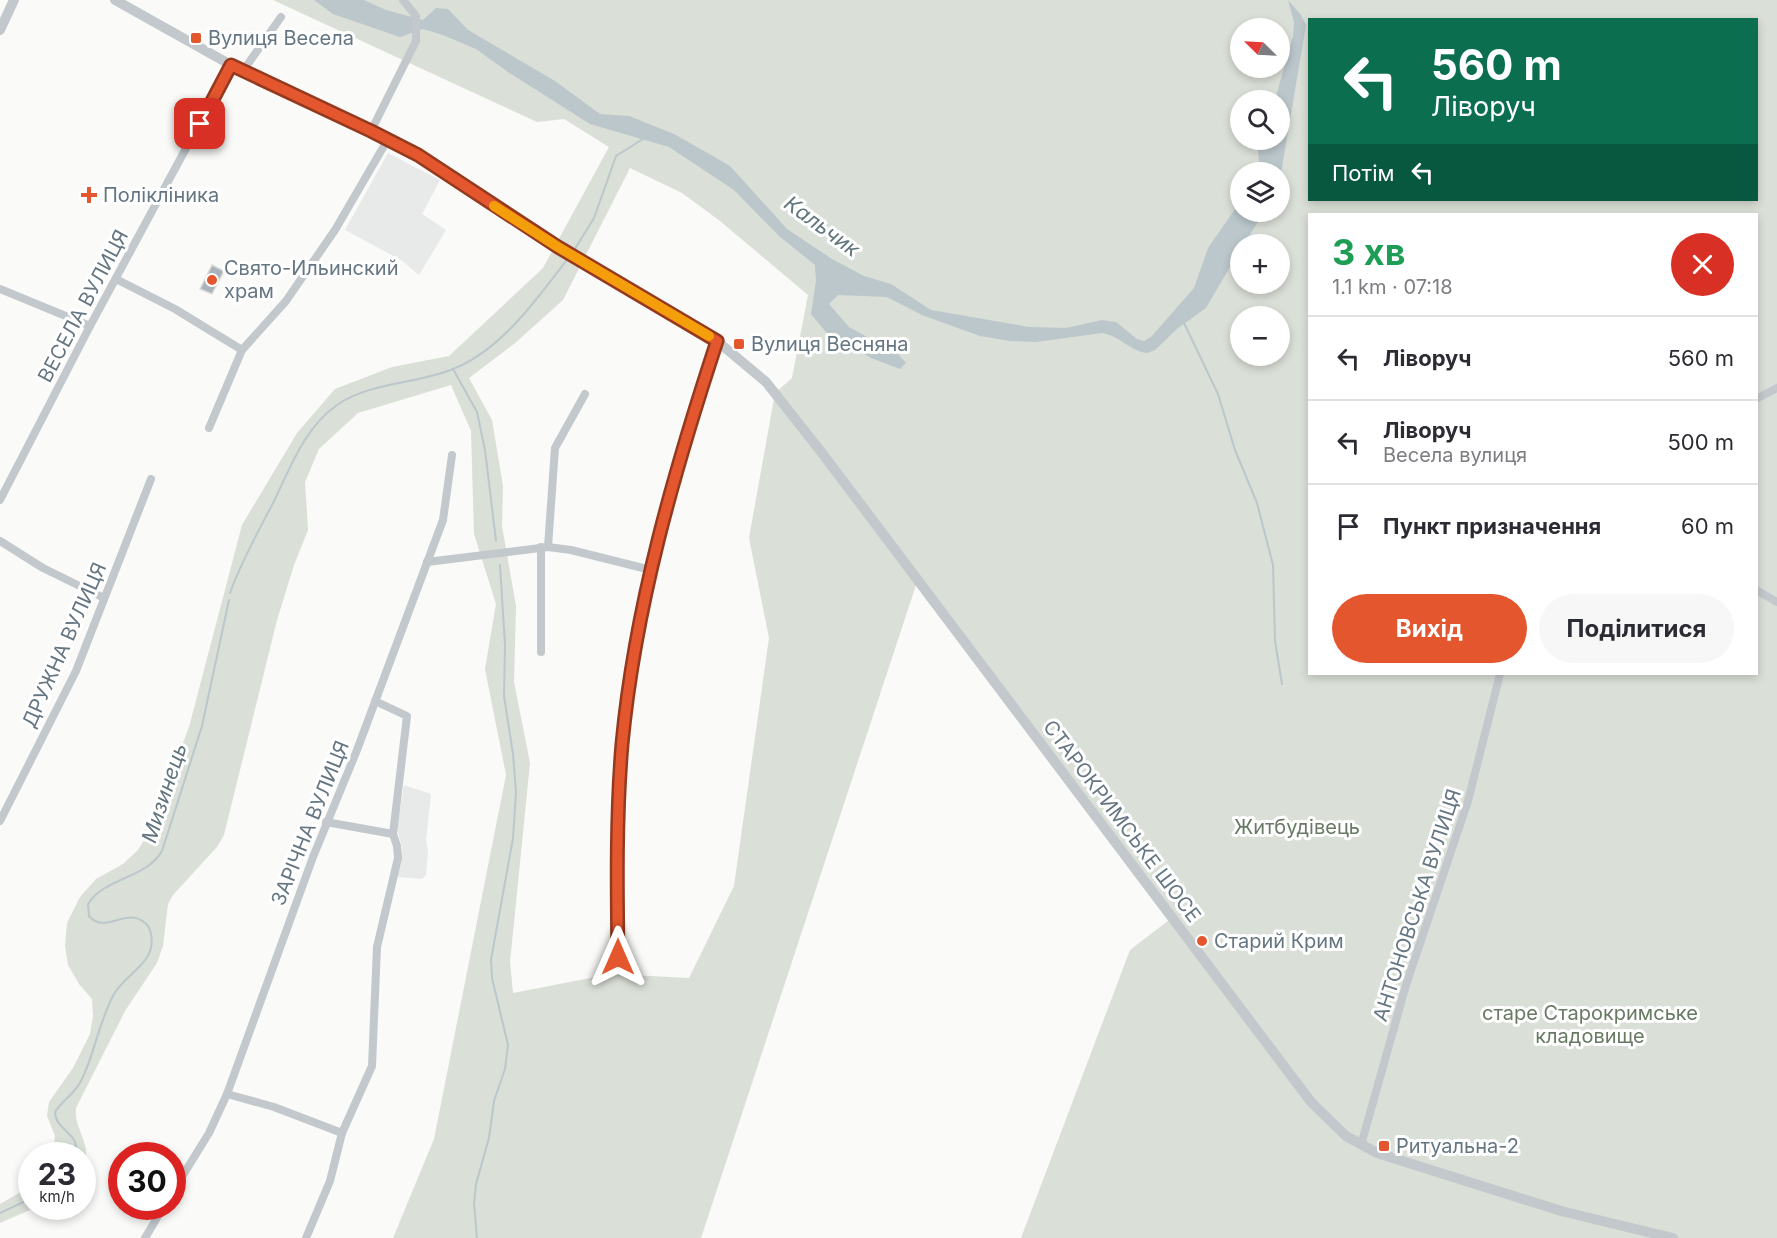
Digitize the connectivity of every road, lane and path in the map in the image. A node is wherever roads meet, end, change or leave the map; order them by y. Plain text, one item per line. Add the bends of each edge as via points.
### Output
1 (14, 0) edge
2 (115, 0) edge
3 (403, 0) edge
4 (281, 16) dead end
5 (0, 30) edge
6 (231, 65) junction
7 (243, 71) junction
8 (371, 131) junction
9 (388, 139) junction
10 (116, 279) junction
11 (0, 289) edge
12 (90, 326) junction
13 (717, 341) junction
14 (242, 350) junction
15 (1777, 388) edge
16 (585, 393) dead end
17 (1758, 398) edge
18 (209, 428) dead end
19 (452, 455) dead end
20 (151, 479) dead end
21 (0, 500) edge
22 (0, 541) edge
23 (544, 547) junction
24 (427, 562) junction
25 (651, 570) junction
26 (1758, 591) edge
27 (104, 598) junction
28 (1777, 602) edge
29 (541, 652) dead end
30 (1500, 675) edge
31 (375, 701) junction
32 (1, 815) edge
33 (326, 822) junction
34 (393, 834) junction
35 (618, 957) dead end
36 (227, 1094) junction
37 (342, 1133) junction
38 (1361, 1146) junction
39 (186, 1170) edge
40 (156, 1220) edge
41 (145, 1238) edge
42 (306, 1238) edge
43 (1674, 1238) edge

1 - 5 street
2 - 6 street, СТАРОКРИМСЬКЕ ШОСЕ
3 - 8 street via 416,16 416,41
4 - 7 street
6 - 7 street, СТАРОКРИМСЬКЕ ШОСЕ
6 - 10 street, ВЕСЕЛА ВУЛИЦЯ
7 - 8 street, СТАРОКРИМСЬКЕ ШОСЕ
8 - 9 street, СТАРОКРИМСЬКЕ ШОСЕ
9 - 13 street, СТАРОКРИМСЬКЕ ШОСЕ via 558,247
9 - 14 street via 335,230 277,314
10 - 12 street, ВЕСЕЛА ВУЛИЦЯ
10 - 14 street
11 - 12 street
12 - 21 street, ВЕСЕЛА ВУЛИЦЯ
13 - 25 street via 681,450
13 - 38 street, СТАРОКРИМСЬКЕ ШОСЕ via 775,393 1311,1102 1331,1124
14 - 18 street
15 - 17 street
16 - 23 street via 555,448
19 - 24 street, ЗАРІЧНА ВУЛИЦЯ via 443,520
20 - 27 street, ДРУЖНА ВУЛИЦЯ
22 - 27 street via 43,568
23 - 24 street
23 - 25 street
23 - 29 street
24 - 31 street, ЗАРІЧНА ВУЛИЦЯ
25 - 35 street via 622,743 617,832
26 - 28 street
27 - 32 street, ДРУЖНА ВУЛИЦЯ via 76,671
30 - 38 street, АНТОНОВСЬКА ВУЛИЦЯ via 1468,801 1406,985
31 - 33 street, ЗАРІЧНА ВУЛИЦЯ
31 - 34 street via 406,716
33 - 34 street
33 - 36 street, ЗАРІЧНА ВУЛИЦЯ
34 - 37 street via 398,858 377,948 372,1066
36 - 37 street
36 - 39 street, ЗАРІЧНА ВУЛИЦЯ
37 - 42 street via 330,1181
38 - 43 street, СТАРОКРИМСЬКЕ ШОСЕ via 1561,1211
40 - 41 street

